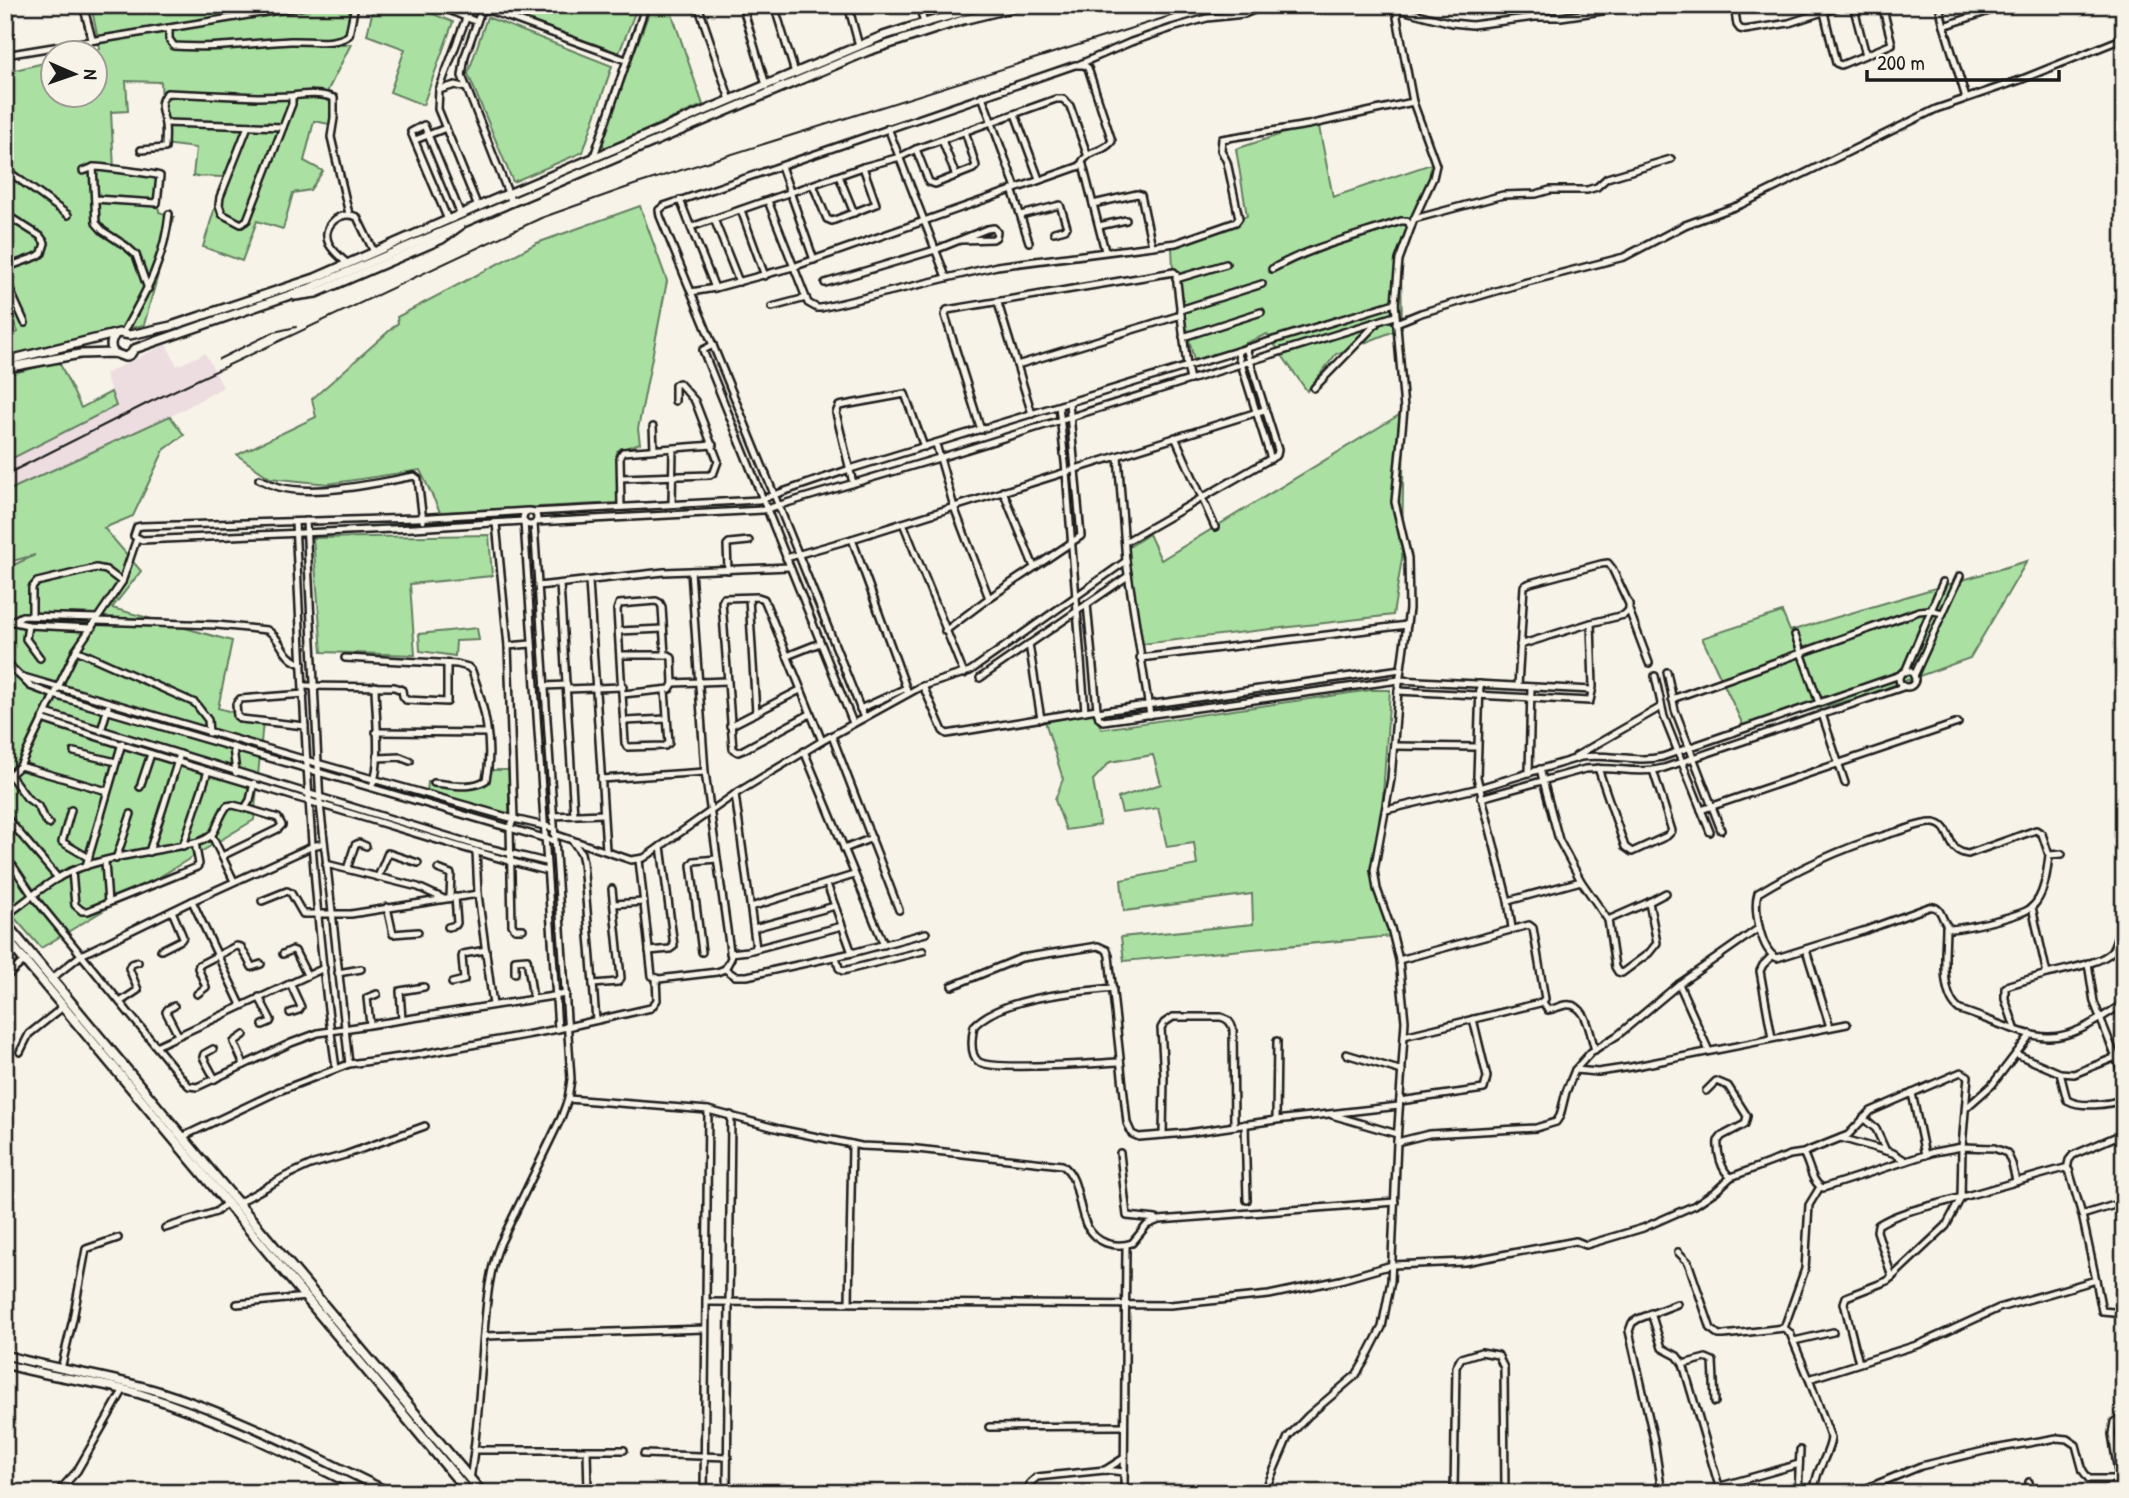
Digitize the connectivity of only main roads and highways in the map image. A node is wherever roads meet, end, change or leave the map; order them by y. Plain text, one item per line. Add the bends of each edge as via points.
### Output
1 (5, 923) edge
2 (5, 937) edge
3 (48, 981) junction
4 (179, 1139) junction
5 (469, 1493) edge
6 (482, 1493) edge

1 - 3 main road
2 - 3 main road
3 - 4 main road
3 - 4 main road via 64,1007
4 - 5 main road
4 - 6 main road

